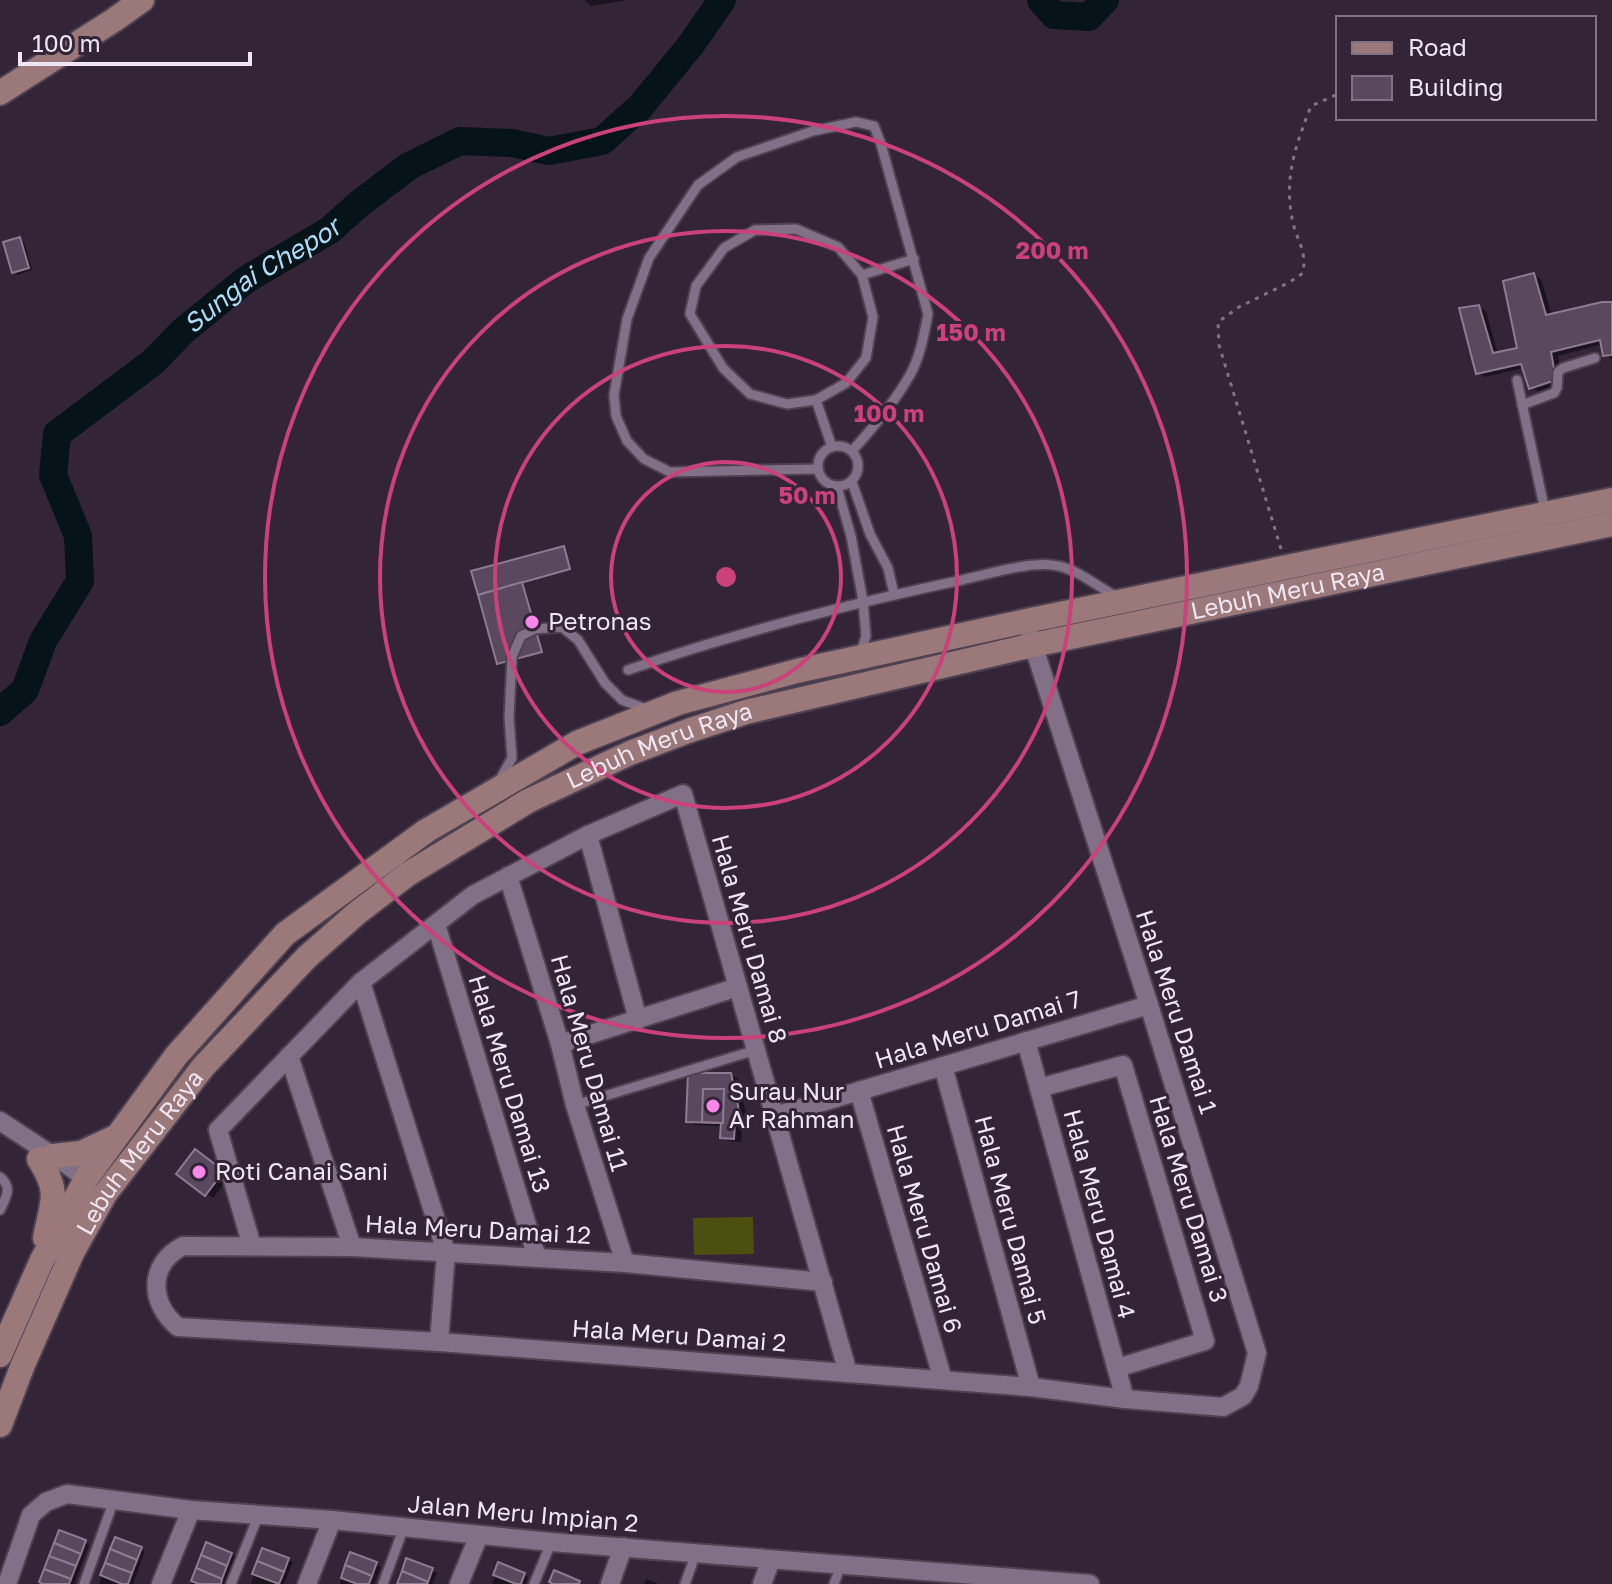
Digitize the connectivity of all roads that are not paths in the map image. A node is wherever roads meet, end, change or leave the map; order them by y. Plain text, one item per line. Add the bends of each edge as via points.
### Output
1 (142, 0) edge
2 (0, 93) edge
3 (914, 259) junction
4 (862, 275) junction
5 (1595, 358) dead end
6 (1517, 380) dead end
7 (816, 400) junction
8 (1522, 405) junction
9 (832, 447) junction
10 (852, 451) junction
11 (817, 469) junction
12 (852, 482) junction
13 (837, 487) junction
14 (1612, 500) edge
15 (1546, 515) junction
16 (1612, 524) edge
17 (894, 594) junction
18 (863, 601) junction
19 (1123, 601) junction
20 (1026, 621) junction
21 (1033, 645) junction
22 (859, 658) junction
23 (628, 670) dead end
24 (656, 712) junction
25 (493, 792) junction
26 (588, 835) junction
27 (508, 876) junction
28 (436, 924) junction
29 (361, 982) junction
30 (738, 987) junction
31 (1149, 1005) junction
32 (638, 1020) junction
33 (1026, 1041) junction
34 (560, 1044) junction
35 (756, 1050) junction
36 (289, 1056) junction
37 (943, 1066) junction
38 (1039, 1088) junction
39 (859, 1091) junction
40 (575, 1105) junction
41 (775, 1116) junction
42 (0, 1121) edge
43 (119, 1135) junction
44 (0, 1136) edge
45 (46, 1157) junction
46 (125, 1167) junction
47 (0, 1177) edge
48 (86, 1179) junction
49 (0, 1210) edge
50 (252, 1246) junction
51 (352, 1247) junction
52 (446, 1252) junction
53 (72, 1253) junction
54 (537, 1258) junction
55 (42, 1260) junction
56 (625, 1263) junction
57 (823, 1282) junction
58 (157, 1287) joint
59 (439, 1342) junction
60 (2, 1346) edge
61 (1117, 1368) junction
62 (848, 1373) junction
63 (943, 1380) junction
64 (1031, 1387) junction
65 (1125, 1399) junction
66 (1223, 1407) joint
67 (0, 1425) edge
68 (114, 1500) junction
69 (191, 1510) junction
70 (259, 1514) junction
71 (332, 1520) junction
72 (404, 1527) junction
73 (479, 1535) junction
74 (551, 1542) junction
75 (623, 1547) junction
76 (697, 1553) junction
77 (771, 1560) junction
78 (841, 1565) junction
79 (914, 1577) edge
80 (991, 1580) edge
81 (1061, 1583) edge
82 (7, 1584) edge
83 (84, 1584) edge
84 (161, 1584) edge
85 (231, 1584) edge
86 (307, 1584) edge
87 (383, 1584) edge
88 (459, 1584) edge
89 (534, 1584) edge
90 (610, 1584) edge
91 (685, 1584) edge
92 (762, 1584) edge
93 (834, 1584) edge
94 (1090, 1584) edge

1 - 2 main road
3 - 4 lane
3 - 10 lane via 928,314 923,340 911,374
3 - 11 lane via 874,126 856,122 737,157 698,185 649,258 627,319 614,395 627,441 644,459 670,472
4 - 7 lane via 873,317 866,358 846,383
4 - 7 lane via 838,247 796,229 755,230 724,248 696,286 690,314 723,368 750,394 787,404
5 - 8 lane via 1563,368 1554,393
6 - 8 lane
7 - 9 lane
8 - 15 lane
9 - 10 lane
9 - 11 lane via 819,458
10 - 12 lane via 858,463
11 - 13 lane
12 - 13 lane
12 - 17 lane
13 - 18 lane
14 - 15 main road, Lebuh Meru Raya
15 - 19 main road, Lebuh Meru Raya
16 - 21 main road, Lebuh Meru Raya
17 - 18 lane
17 - 19 lane via 1021,567 1056,565
18 - 22 lane via 866,636
18 - 23 lane
19 - 20 main road, Lebuh Meru Raya
20 - 21 street, Hala Meru Damai 1
20 - 22 main road, Lebuh Meru Raya
21 - 31 street, Hala Meru Damai 1
21 - 46 main road, Lebuh Meru Raya via 746,712 630,753 528,801 408,874 307,957 203,1067
22 - 24 main road, Lebuh Meru Raya
24 - 25 main road, Lebuh Meru Raya via 577,743
24 - 25 lane via 622,700 578,640 562,627 535,629 521,636 512,657 512,758
25 - 43 main road, Lebuh Meru Raya via 426,831 285,934 176,1056
26 - 27 street
26 - 30 street, Hala Meru Damai 8 via 683,794
26 - 32 street
27 - 28 street
27 - 34 street, Hala Meru Damai 11
28 - 29 street
28 - 54 street, Hala Meru Damai 13
29 - 36 street
29 - 52 street
30 - 32 street
30 - 35 street, Hala Meru Damai 8
31 - 33 street, Hala Meru Damai 7
31 - 66 street, Hala Meru Damai 1 via 1257,1353 1243,1396
32 - 34 street
33 - 37 street, Hala Meru Damai 7
33 - 38 street, Hala Meru Damai 4
34 - 40 street, Hala Meru Damai 11
35 - 40 lane
35 - 41 street, Hala Meru Damai 8
36 - 50 street via 218,1130
36 - 51 street
37 - 39 street, Hala Meru Damai 7
37 - 64 street, Hala Meru Damai 5
38 - 61 street, Hala Meru Damai 4
38 - 61 street, Hala Meru Damai 3 via 1123,1065 1205,1341
39 - 41 street, Hala Meru Damai 7
39 - 63 street, Hala Meru Damai 6
40 - 56 street, Hala Meru Damai 11
41 - 57 street, Hala Meru Damai 8
42 - 45 street
43 - 45 main road via 81,1153
43 - 48 main road, Lebuh Meru Raya
44 - 45 street
45 - 48 street via 67,1176
45 - 55 main road via 54,1195
46 - 48 main road
46 - 53 main road, Lebuh Meru Raya
47 - 49 lane via 8,1191
48 - 53 main road via 92,1196 74,1229
48 - 55 main road, Lebuh Meru Raya
50 - 51 street, Hala Meru Damai 12
50 - 58 street, Hala Meru Damai 12 via 183,1246 169,1253 159,1269
51 - 52 street, Hala Meru Damai 12
52 - 54 street, Hala Meru Damai 12
52 - 59 street
53 - 67 main road, Lebuh Meru Raya
54 - 56 street, Hala Meru Damai 12
55 - 60 main road, Lebuh Meru Raya
56 - 57 street, Hala Meru Damai 12
57 - 62 street, Hala Meru Damai 8
58 - 59 street, Hala Meru Damai 2 via 159,1305 178,1327
59 - 62 street, Hala Meru Damai 2
61 - 65 street, Hala Meru Damai 4
62 - 63 street, Hala Meru Damai 2
63 - 64 street, Hala Meru Damai 2
64 - 65 street, Hala Meru Damai 2
65 - 66 street, Hala Meru Damai 2
68 - 69 street, Jalan Meru Impian 2
68 - 82 street, Jalan Meru Impian 2 via 67,1494 38,1508
68 - 83 lane
69 - 70 street, Jalan Meru Impian 2
69 - 84 street
70 - 71 street, Jalan Meru Impian 2
70 - 85 lane
71 - 72 street, Jalan Meru Impian 2
71 - 86 street
72 - 73 street, Jalan Meru Impian 2
72 - 87 lane
73 - 74 street, Jalan Meru Impian 2
73 - 88 street
74 - 75 street, Jalan Meru Impian 2
74 - 89 lane
75 - 76 street, Jalan Meru Impian 2
75 - 90 street
76 - 77 street, Jalan Meru Impian 2
76 - 91 lane
77 - 78 street, Jalan Meru Impian 2
77 - 92 street
78 - 79 street, Jalan Meru Impian 2
78 - 93 lane
79 - 80 street, Jalan Meru Impian 2
80 - 81 street, Jalan Meru Impian 2
81 - 94 street, Jalan Meru Impian 2

